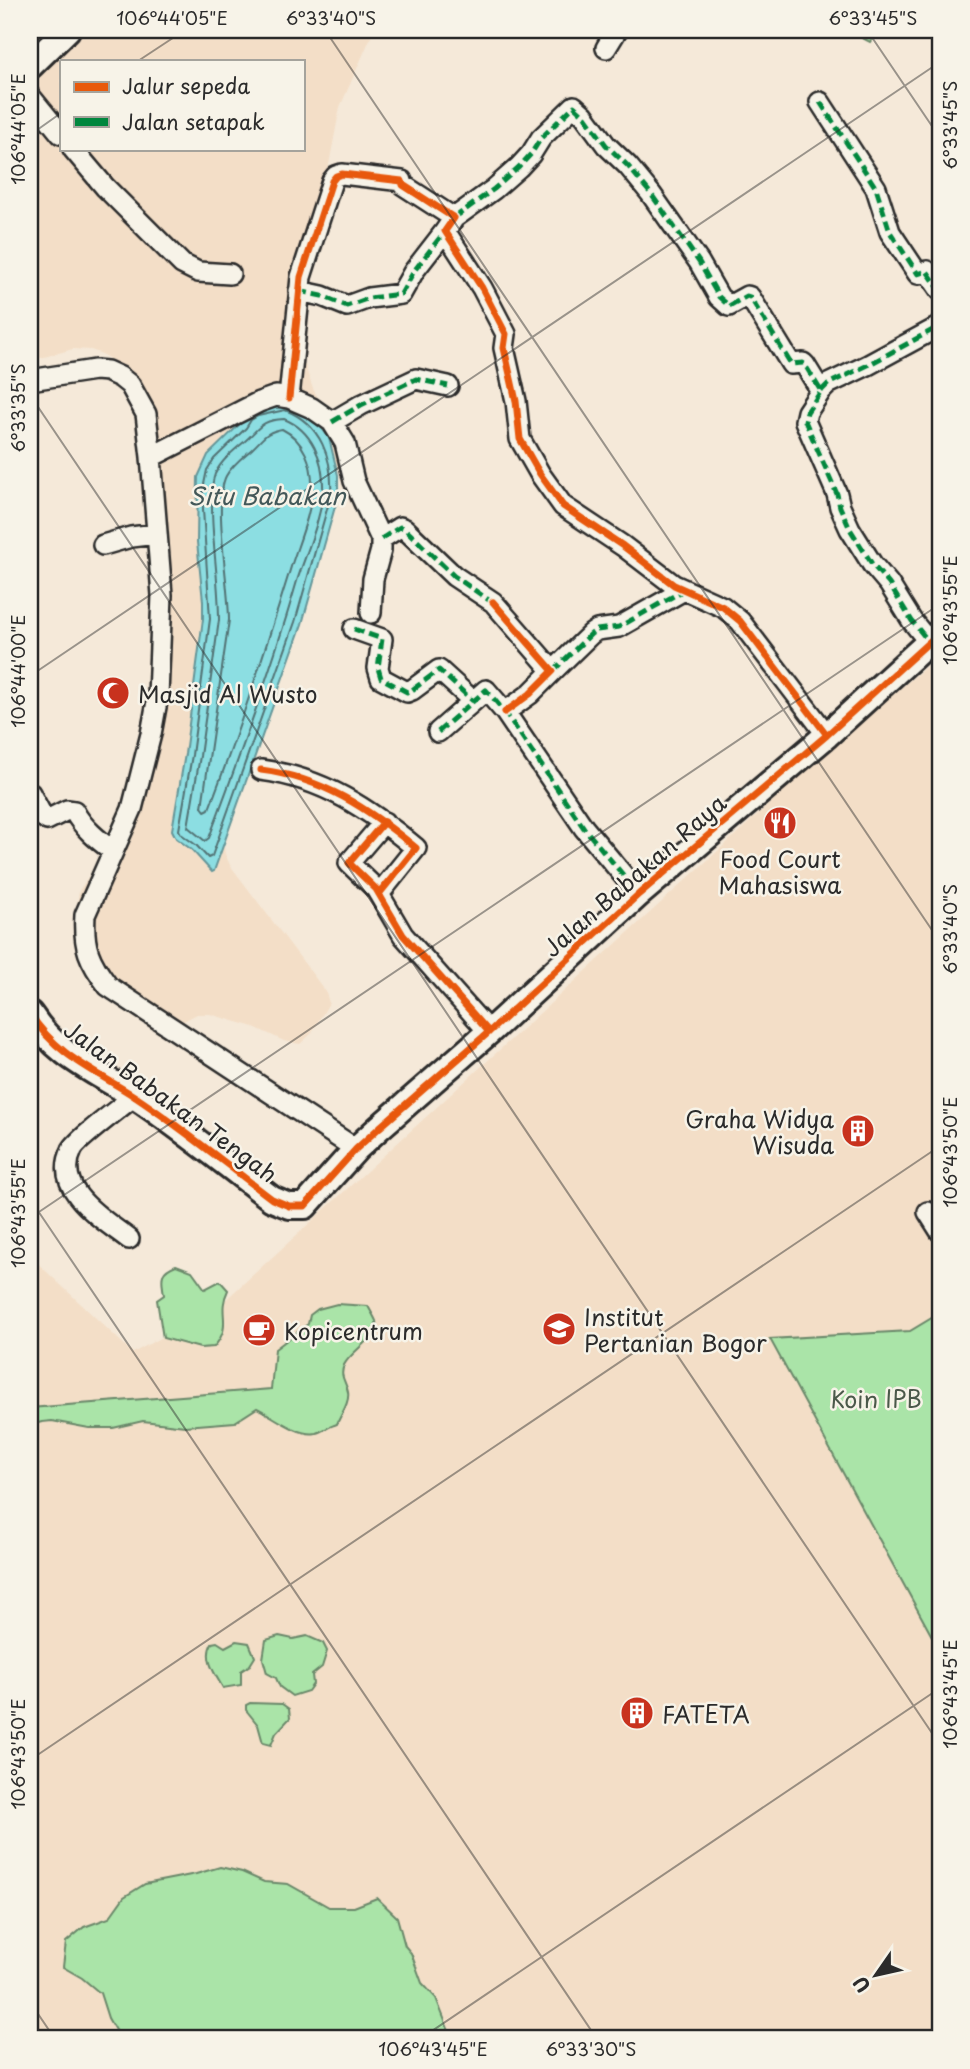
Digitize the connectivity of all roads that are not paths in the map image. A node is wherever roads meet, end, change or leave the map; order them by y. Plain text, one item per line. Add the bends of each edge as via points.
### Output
1 (67, 30) edge
2 (617, 30) edge
3 (606, 48) dead end
4 (30, 66) edge
5 (30, 96) edge
6 (820, 102) dead end
7 (60, 133) edge
8 (74, 150) edge
9 (449, 224) junction
10 (934, 267) edge
11 (230, 274) dead end
12 (940, 290) edge
13 (299, 291) junction
14 (940, 326) edge
15 (30, 380) edge
16 (448, 386) dead end
17 (821, 391) junction
18 (289, 398) junction
19 (332, 422) junction
20 (151, 457) junction
21 (156, 534) junction
22 (381, 539) junction
23 (103, 545) dead end
24 (684, 590) junction
25 (371, 613) dead end
26 (354, 629) dead end
27 (935, 637) edge
28 (554, 671) junction
29 (472, 701) junction
30 (505, 712) junction
31 (438, 732) dead end
32 (827, 735) junction
33 (261, 770) dead end
34 (30, 793) edge
35 (384, 822) junction
36 (113, 851) junction
37 (379, 894) junction
38 (639, 894) junction
39 (30, 1014) edge
40 (489, 1032) junction
41 (134, 1096) junction
42 (356, 1149) junction
43 (928, 1212) dead end
44 (940, 1231) edge
45 (129, 1238) dead end

1 - 4 street
2 - 3 street
5 - 7 street
6 - 10 street via 876,188 890,232 918,274
8 - 11 street via 182,264 198,272
9 - 13 street via 401,294 347,306
9 - 13 street via 402,181 336,176
9 - 17 street via 519,167 574,106 651,194 719,297 729,306 750,297 791,364 803,363
9 - 24 street via 506,334 518,432 540,474 563,506
10 - 12 street
13 - 18 street
14 - 17 street
15 - 20 street via 95,370 120,377 130,385 146,414
16 - 19 street via 416,379
17 - 27 street via 804,421 850,529 912,621
18 - 19 street
18 - 20 street via 276,396 259,402
19 - 22 street via 345,443 354,481
20 - 21 street
21 - 23 street
21 - 36 street via 162,595 158,696 142,775
22 - 25 street
22 - 28 street via 400,527 405,529 454,576 494,602
24 - 28 street via 619,627 590,634
24 - 32 street via 723,607 740,621
26 - 29 street via 382,639 381,678 407,692 439,670
27 - 32 street, Jalan Babakan Raya
28 - 30 street
29 - 30 street via 486,690
29 - 31 street
30 - 38 street via 584,828
32 - 38 street, Jalan Babakan Raya
33 - 35 street via 308,780
34 - 36 street via 47,820 74,811
35 - 37 street via 349,863
35 - 37 street via 416,848
36 - 42 street via 85,915 84,932 93,967 108,986
37 - 40 street via 403,935
38 - 40 street, Jalan Babakan Raya
39 - 41 street, Jalan Babakan Tengah via 65,1054
40 - 42 street, Jalan Babakan Raya
41 - 42 street, Jalan Babakan Tengah via 272,1199 289,1206 305,1206
41 - 45 street via 72,1148 68,1163 74,1191
43 - 44 street

